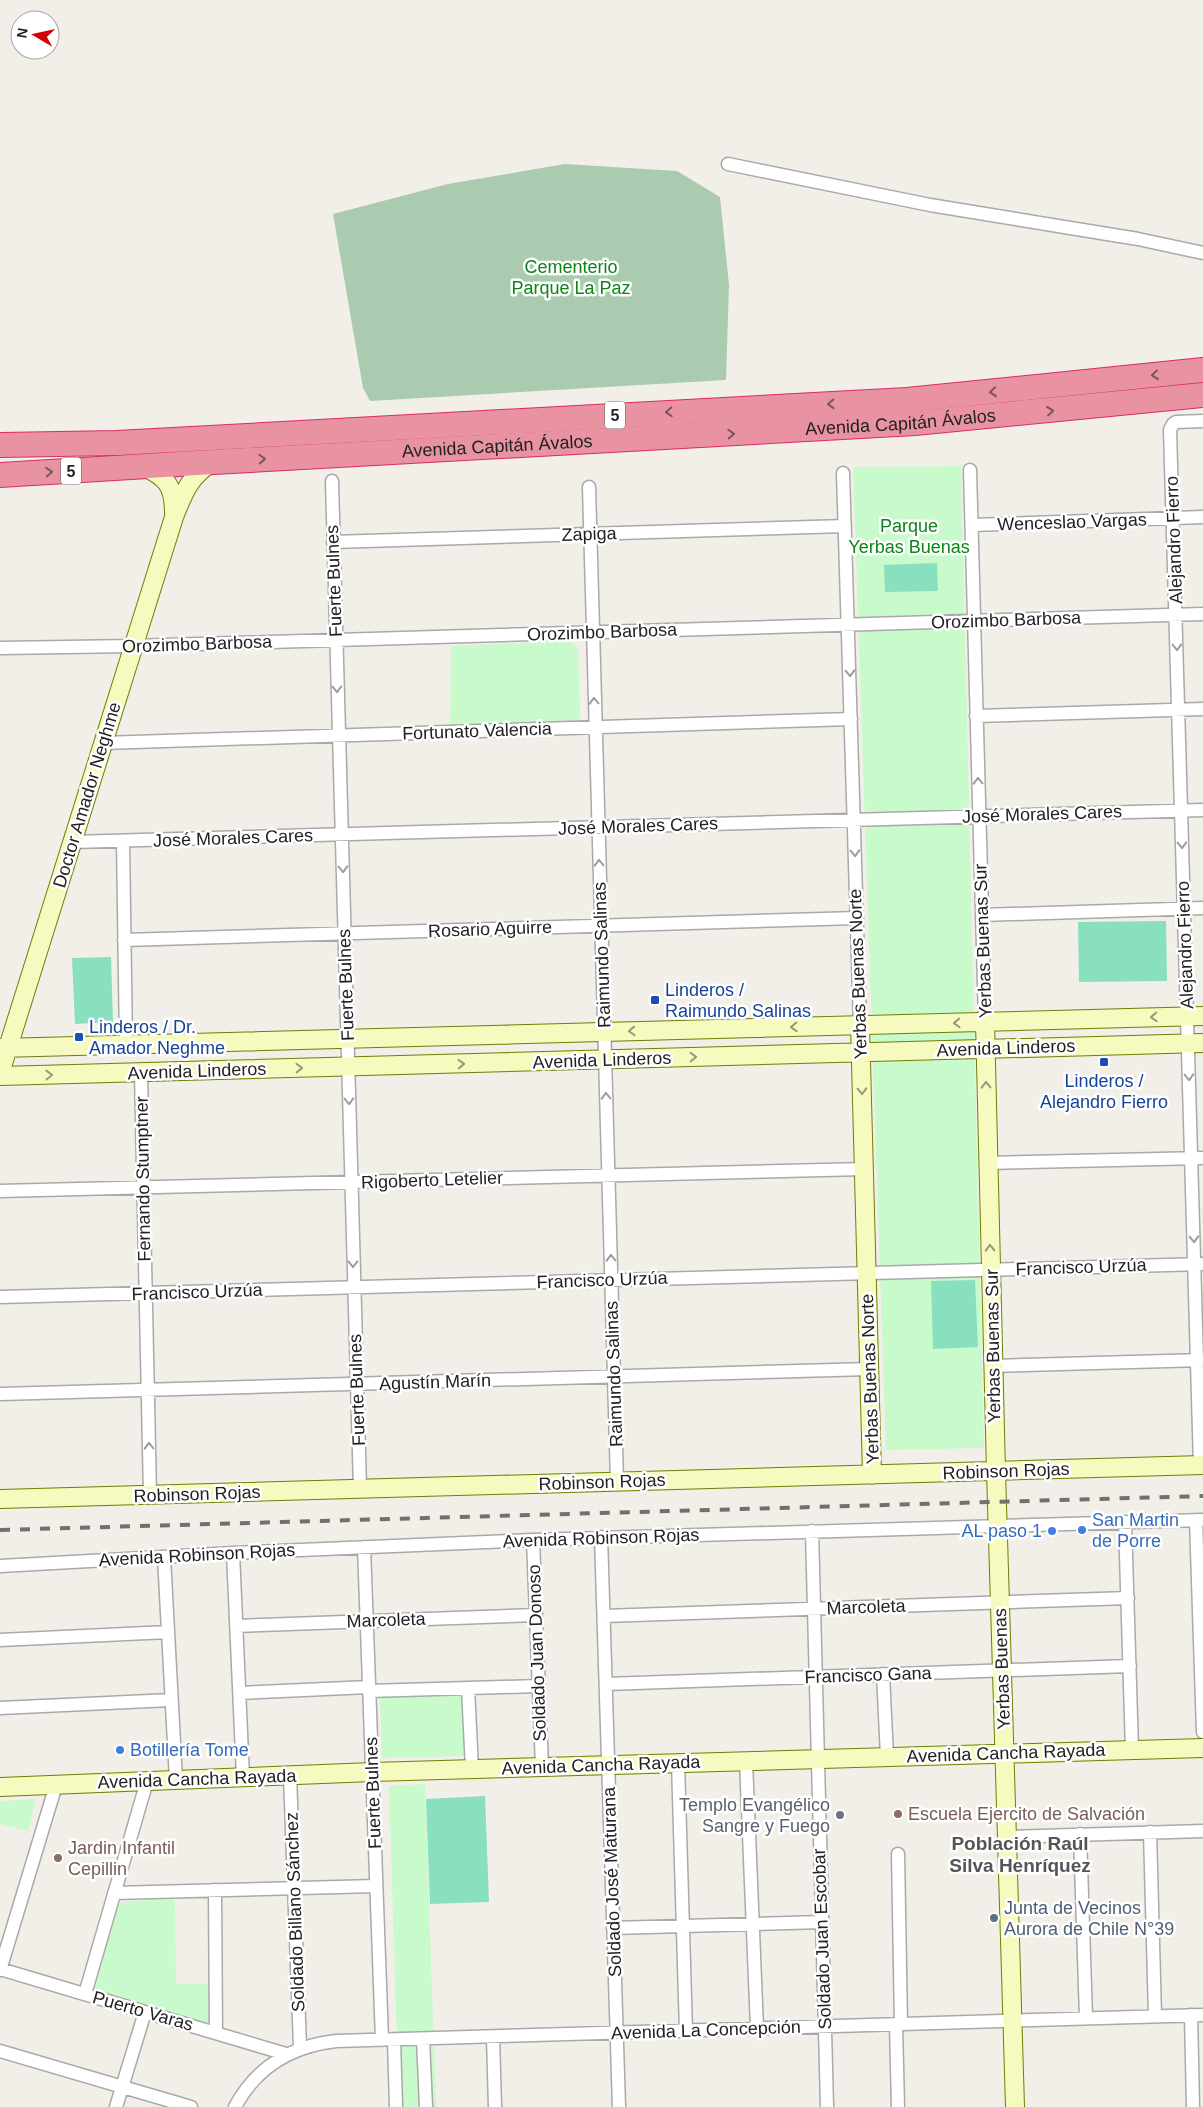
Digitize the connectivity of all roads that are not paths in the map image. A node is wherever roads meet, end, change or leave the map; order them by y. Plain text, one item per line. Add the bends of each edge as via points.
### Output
1 (728, 164) dead end
2 (1203, 253) edge
3 (1203, 370) edge
4 (1203, 395) edge
5 (1203, 421) edge
6 (0, 444) edge
7 (214, 462) junction
8 (142, 466) junction
9 (970, 470) dead end
10 (843, 473) dead end
11 (0, 475) edge
12 (332, 481) dead end
13 (588, 487) dead end
14 (174, 517) junction
15 (1203, 517) edge
16 (1173, 518) junction
17 (972, 525) junction
18 (845, 526) junction
19 (590, 534) junction
20 (333, 542) junction
21 (1176, 614) junction
22 (1203, 614) edge
23 (974, 621) junction
24 (848, 624) junction
25 (592, 632) junction
26 (336, 640) junction
27 (133, 646) junction
28 (0, 648) edge
29 (1203, 709) edge
30 (1178, 710) junction
31 (976, 716) junction
32 (851, 719) junction
33 (595, 728) junction
34 (339, 736) junction
35 (103, 743) junction
36 (1182, 810) junction
37 (1203, 810) edge
38 (979, 816) junction
39 (854, 820) junction
40 (598, 827) junction
41 (342, 835) junction
42 (123, 841) junction
43 (72, 842) junction
44 (1184, 908) junction
45 (1203, 908) edge
46 (982, 915) junction
47 (857, 918) junction
48 (601, 926) junction
49 (344, 934) junction
50 (124, 940) junction
51 (1195, 1016) edge
52 (985, 1022) junction
53 (860, 1025) junction
54 (604, 1032) junction
55 (347, 1039) junction
56 (1196, 1043) edge
57 (126, 1045) junction
58 (4, 1048) edge
59 (986, 1049) junction
60 (860, 1052) junction
61 (605, 1060) junction
62 (348, 1067) junction
63 (141, 1073) junction
64 (0, 1075) edge
65 (1197, 1158) edge
66 (988, 1163) junction
67 (864, 1169) junction
68 (608, 1176) junction
69 (351, 1182) junction
70 (143, 1188) junction
71 (0, 1191) edge
72 (1199, 1264) edge
73 (991, 1270) junction
74 (867, 1273) junction
75 (611, 1280) junction
76 (354, 1287) junction
77 (146, 1293) junction
78 (0, 1297) edge
79 (1200, 1360) edge
80 (993, 1366) junction
81 (869, 1369) junction
82 (614, 1376) junction
83 (357, 1384) junction
84 (148, 1390) junction
85 (0, 1394) edge
86 (1202, 1465) edge
87 (996, 1471) junction
88 (872, 1475) junction
89 (617, 1482) junction
90 (360, 1489) junction
91 (150, 1495) junction
92 (0, 1499) edge
93 (1200, 1520) edge
94 (1125, 1522) junction
95 (998, 1526) junction
96 (812, 1531) junction
97 (601, 1537) junction
98 (533, 1540) junction
99 (364, 1547) junction
100 (233, 1553) junction
101 (164, 1558) junction
102 (0, 1566) edge
103 (1128, 1598) junction
104 (1201, 1598) edge
105 (1000, 1603) junction
106 (814, 1608) junction
107 (536, 1615) junction
108 (604, 1616) junction
109 (366, 1621) junction
110 (236, 1626) junction
111 (168, 1632) junction
112 (0, 1640) edge
113 (1130, 1666) junction
114 (1202, 1667) edge
115 (1002, 1670) junction
116 (883, 1674) junction
117 (815, 1677) junction
118 (606, 1684) junction
119 (539, 1686) junction
120 (468, 1688) junction
121 (369, 1689) junction
122 (240, 1693) junction
123 (172, 1700) junction
124 (0, 1708) edge
125 (1203, 1732) edge
126 (1203, 1748) edge
127 (1132, 1750) junction
128 (1004, 1754) junction
129 (886, 1757) junction
130 (817, 1759) junction
131 (746, 1761) junction
132 (678, 1763) junction
133 (608, 1765) junction
134 (542, 1767) junction
135 (472, 1769) junction
136 (372, 1772) junction
137 (290, 1775) junction
138 (243, 1777) junction
139 (176, 1780) junction
140 (147, 1781) junction
141 (56, 1785) junction
142 (0, 1787) edge
143 (1203, 1831) edge
144 (1150, 1832) junction
145 (1080, 1834) junction
146 (1007, 1837) junction
147 (898, 1854) dead end
148 (376, 1886) junction
149 (294, 1888) junction
150 (215, 1890) junction
151 (114, 1893) junction
152 (822, 1922) junction
153 (753, 1924) junction
154 (683, 1926) junction
155 (613, 1928) junction
156 (1, 1963) edge
157 (84, 1994) junction
158 (145, 2012) junction
159 (1197, 2015) edge
160 (1155, 2016) junction
161 (1086, 2018) junction
162 (1012, 2020) junction
163 (899, 2024) junction
164 (825, 2026) junction
165 (756, 2028) junction
166 (686, 2031) junction
167 (216, 2033) junction
168 (617, 2033) junction
169 (493, 2036) junction
170 (423, 2039) junction
171 (388, 2040) junction
172 (300, 2048) junction
173 (0, 2051) edge
174 (286, 2054) junction
175 (122, 2087) junction
176 (240, 2106) edge
177 (116, 2107) edge
178 (191, 2107) edge
179 (396, 2107) edge
180 (426, 2107) edge
181 (495, 2107) edge
182 (619, 2107) edge
183 (827, 2107) edge
184 (898, 2107) edge
185 (1015, 2107) edge
186 (1193, 2107) edge

1 - 2 street via 930,205 1138,239
3 -> 6 highway, Avenida Capitán Ávalos / 5 via 907,400 117,443
7 -> 4 highway, Avenida Capitán Ávalos / 5 via 915,423
5 - 16 street, Alejandro Fierro via 1173,424 1170,430
7 - 8 highway, Avenida Capitán Ávalos / 5
7 - 14 street, Doctor Amador Neghme via 192,478
11 -> 8 highway, Avenida Capitán Ávalos / 5
8 - 14 street, Doctor Amador Neghme via 169,484
9 - 17 street, Yerbas Buenas Sur
10 - 18 street, Yerbas Buenas Norte
12 - 20 street, Fuerte Bulnes
13 - 19 street, Raimundo Salinas
14 - 27 street, Doctor Amador Neghme
15 - 16 street, Wenceslao Vargas
16 - 17 street, Wenceslao Vargas
16 - 21 street, Alejandro Fierro
17 - 23 street, Yerbas Buenas Sur
18 - 19 street, Zapiga
18 - 24 street, Yerbas Buenas Norte
19 - 20 street, Zapiga
19 - 25 street, Raimundo Salinas
20 - 26 street, Fuerte Bulnes
21 - 22 street, Orozimbo Barbosa
21 - 23 street, Orozimbo Barbosa
21 -> 30 street, Alejandro Fierro
23 - 24 street, Orozimbo Barbosa
23 - 31 street, Yerbas Buenas Sur
24 - 25 street, Orozimbo Barbosa
24 -> 32 street, Yerbas Buenas Norte
25 - 26 street, Orozimbo Barbosa
33 -> 25 street, Raimundo Salinas
26 - 27 street, Orozimbo Barbosa
26 -> 34 street, Fuerte Bulnes
27 - 28 street, Orozimbo Barbosa
27 - 35 street, Doctor Amador Neghme
29 - 30 street
30 - 31 street
30 - 36 street, Alejandro Fierro
38 -> 31 street, Yerbas Buenas Sur
32 - 33 street, Fortunato Valencia
32 - 39 street, Yerbas Buenas Norte
33 - 34 street, Fortunato Valencia
33 - 40 street, Raimundo Salinas
34 - 35 street, Fortunato Valencia
34 - 41 street, Fuerte Bulnes
35 - 43 street, Doctor Amador Neghme
36 - 37 street, José Morales Cares
36 - 38 street, José Morales Cares
36 -> 44 street, Alejandro Fierro
38 - 39 street, José Morales Cares
38 - 46 street, Yerbas Buenas Sur
39 - 40 street, José Morales Cares
39 -> 47 street, Yerbas Buenas Norte
40 - 41 street, José Morales Cares
48 -> 40 street, Raimundo Salinas
41 - 42 street, José Morales Cares
41 -> 49 street, Fuerte Bulnes
42 - 43 street, José Morales Cares
42 - 50 street
43 - 58 street, Doctor Amador Neghme
44 - 45 street
44 - 46 street
44 - 51 street, Alejandro Fierro
46 - 52 street, Yerbas Buenas Sur
47 - 48 street, Rosario Aguirre
47 - 53 street, Yerbas Buenas Norte
48 - 49 street, Rosario Aguirre
48 - 54 street, Raimundo Salinas
49 - 50 street, Rosario Aguirre
49 - 55 street, Fuerte Bulnes
50 - 57 street
51 -> 52 street, Avenida Linderos
51 - 56 street, Alejandro Fierro
52 -> 53 street, Avenida Linderos
52 - 59 street, Yerbas Buenas Sur
53 -> 54 street, Avenida Linderos
53 - 60 street, Yerbas Buenas Norte
54 - 55 street, Avenida Linderos
54 - 61 street, Raimundo Salinas
55 - 57 street, Avenida Linderos
55 - 62 street, Fuerte Bulnes
56 - 59 street, Avenida Linderos
56 -> 65 street, Alejandro Fierro
57 - 58 street, Avenida Linderos
58 - 64 street, Doctor Amador Neghme
59 - 60 street, Avenida Linderos
66 -> 59 street, Yerbas Buenas Sur
61 -> 60 street, Avenida Linderos
60 -> 67 street, Yerbas Buenas Norte
62 -> 61 street, Avenida Linderos
68 -> 61 street, Raimundo Salinas
63 -> 62 street, Avenida Linderos
62 -> 69 street, Fuerte Bulnes
64 -> 63 street, Avenida Linderos
63 - 70 street, Fernando Stumptner
65 - 66 street
65 -> 72 street, Alejandro Fierro
73 -> 66 street, Yerbas Buenas Sur
67 - 68 street, Rigoberto Letelier
67 - 74 street, Yerbas Buenas Norte
68 - 69 street, Rigoberto Letelier
75 -> 68 street, Raimundo Salinas
69 - 70 street, Rigoberto Letelier
69 -> 76 street, Fuerte Bulnes
70 - 71 street, Rigoberto Letelier
70 - 77 street, Fernando Stumptner
72 - 73 street, Francisco Urzúa
72 - 79 street, Alejandro Fierro
73 - 74 street, Francisco Urzúa
73 - 80 street, Yerbas Buenas Sur
74 - 75 street, Francisco Urzúa
74 - 81 street, Yerbas Buenas Norte
75 - 76 street, Francisco Urzúa
75 - 82 street, Raimundo Salinas
76 - 77 street, Francisco Urzúa
76 - 83 street, Fuerte Bulnes
77 - 78 street, Francisco Urzúa
77 - 84 street, Fernando Stumptner
79 - 80 street
79 - 86 street, Alejandro Fierro
80 - 87 street, Yerbas Buenas Sur
81 - 82 street, Agustín Marín
81 - 88 street, Yerbas Buenas Norte
82 - 83 street, Agustín Marín
82 - 89 street, Raimundo Salinas
83 - 84 street, Agustín Marín
83 - 90 street, Fuerte Bulnes
84 - 85 street, Agustín Marín
91 -> 84 street, Fernando Stumptner
86 - 87 street, Robinson Rojas
87 - 88 street, Robinson Rojas
87 - 95 street, Yerbas Buenas
88 - 89 street, Robinson Rojas
89 - 90 street, Robinson Rojas
90 - 91 street, Robinson Rojas
91 - 92 street, Robinson Rojas
93 - 94 street, Avenida Robinson Rojas
93 - 104 street
94 - 95 street, Avenida Robinson Rojas
94 - 103 street
95 - 96 street, Avenida Robinson Rojas
95 - 105 street, Yerbas Buenas
96 - 97 street, Avenida Robinson Rojas
96 - 106 street, Soldado Juan Escobar
97 - 98 street, Avenida Robinson Rojas
97 - 108 street, Soldado José Maturana
98 - 99 street, Avenida Robinson Rojas
98 - 107 street, Soldado Juan Donoso
99 - 100 street, Avenida Robinson Rojas
99 - 109 street, Fuerte Bulnes
100 - 101 street, Avenida Robinson Rojas
100 - 110 street
101 - 102 street, Avenida Robinson Rojas
101 - 111 street
103 - 105 street, Marcoleta
103 - 113 street
104 - 114 street
105 - 106 street, Marcoleta
105 - 115 street, Yerbas Buenas
106 - 108 street, Marcoleta
106 - 117 street, Soldado Juan Escobar
107 - 109 street, Marcoleta
107 - 119 street, Soldado Juan Donoso
108 - 118 street, Soldado José Maturana
109 - 110 street, Marcoleta
109 - 121 street, Fuerte Bulnes
110 - 122 street
111 - 112 street
111 - 123 street
113 - 115 street, Francisco Gana
113 - 127 street
114 - 125 street
115 - 116 street, Francisco Gana
115 - 128 street, Yerbas Buenas
116 - 117 street, Francisco Gana
116 - 129 street
117 - 118 street, Francisco Gana
117 - 130 street, Soldado Juan Escobar
118 - 133 street, Soldado José Maturana
119 - 120 street
119 - 134 street, Soldado Juan Donoso
120 - 121 street
120 - 135 street
121 - 122 street
121 - 136 street, Fuerte Bulnes
122 - 138 street
123 - 124 street
123 - 139 street
126 - 127 street, Avenida Cancha Rayada
127 - 128 street, Avenida Cancha Rayada
128 - 129 street, Avenida Cancha Rayada
128 - 146 street, Yerbas Buenas
129 - 130 street, Avenida Cancha Rayada
130 - 131 street, Avenida Cancha Rayada
130 - 152 street, Soldado Juan Escobar
131 - 132 street, Avenida Cancha Rayada
131 - 153 street
132 - 133 street, Avenida Cancha Rayada
132 - 154 street
133 - 134 street, Avenida Cancha Rayada
133 - 155 street, Soldado José Maturana
134 - 135 street, Avenida Cancha Rayada
135 - 136 street, Avenida Cancha Rayada
136 - 137 street, Avenida Cancha Rayada
136 - 148 street, Fuerte Bulnes
137 - 138 street, Avenida Cancha Rayada
137 - 149 street, Soldado Billano Sánchez
138 - 139 street, Avenida Cancha Rayada
139 - 140 street, Avenida Cancha Rayada
140 - 141 street, Avenida Cancha Rayada
140 - 151 street
141 - 142 street, Avenida Cancha Rayada
141 - 156 street
143 - 144 street
144 - 145 street
144 - 160 street
145 - 146 street
145 - 161 street
146 - 162 street, Yerbas Buenas
147 - 163 street
148 - 149 street
148 - 171 street, Fuerte Bulnes
149 - 150 street
149 - 172 street, Soldado Billano Sánchez
150 - 151 street
150 - 167 street
151 - 157 street
152 - 153 street
152 - 164 street, Soldado Juan Escobar
153 - 154 street
153 - 165 street
154 - 155 street
154 - 166 street
155 - 168 street, Soldado José Maturana
156 - 157 street, Puerto Varas
157 - 158 street, Puerto Varas
158 - 167 street, Puerto Varas
158 - 175 street
159 - 160 street, Avenida La Concepción
159 - 186 street
160 - 161 street, Avenida La Concepción
161 - 162 street, Avenida La Concepción
162 - 163 street, Avenida La Concepción
162 - 185 street, Yerbas Buenas
163 - 164 street, Avenida La Concepción
163 - 184 street
164 - 165 street, Avenida La Concepción
164 - 183 street, Soldado Juan Escobar
165 - 166 street, Avenida La Concepción
166 - 168 street, Avenida La Concepción
167 - 174 street, Puerto Varas
168 - 169 street, Avenida La Concepción
168 - 182 street, Soldado José Maturana
169 - 170 street, Avenida La Concepción
169 - 181 street
170 - 171 street, Avenida La Concepción
170 - 180 street
171 - 172 street, Avenida La Concepción via 336,2041
171 - 179 street, Fuerte Bulnes
172 - 174 street, Avenida La Concepción
173 - 175 street
174 - 176 street, Avenida La Concepción via 258,2075
175 - 177 street
175 - 178 street

